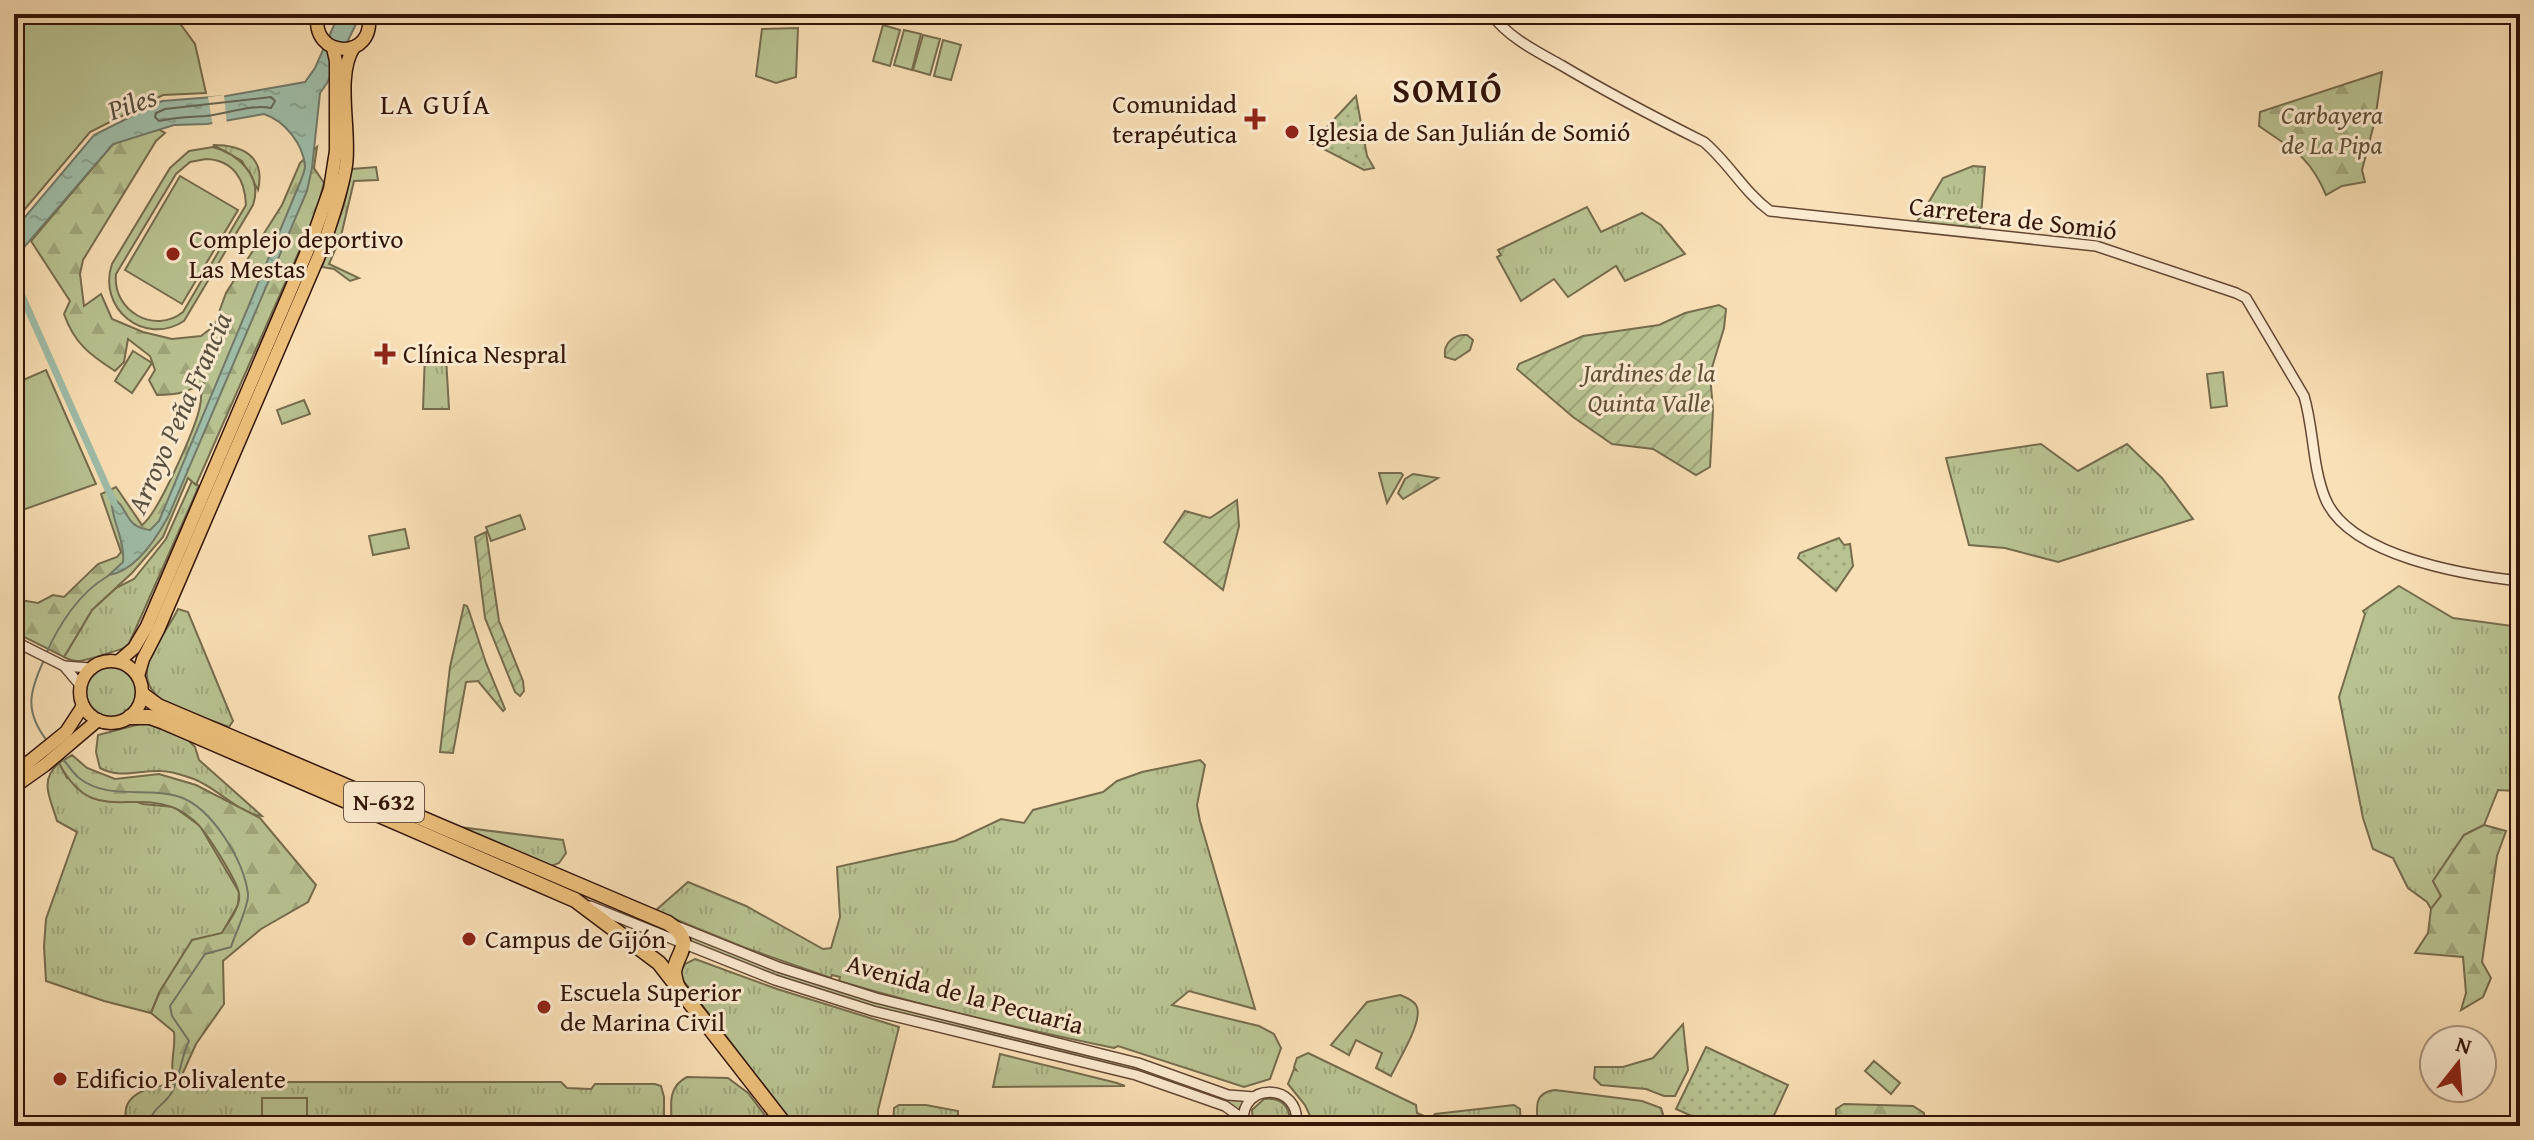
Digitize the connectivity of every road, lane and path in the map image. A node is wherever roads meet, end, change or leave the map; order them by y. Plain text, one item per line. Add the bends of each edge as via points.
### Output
1 (1491, 14) edge
2 (317, 15) edge
3 (370, 15) edge
4 (344, 48) junction
5 (2520, 581) edge
6 (14, 641) edge
7 (119, 661) junction
8 (63, 665) junction
9 (90, 668) junction
10 (138, 676) junction
11 (80, 685) junction
12 (143, 695) junction
13 (83, 706) junction
14 (130, 717) junction
15 (98, 720) junction
16 (70, 736) junction
17 (41, 761) junction
18 (14, 774) edge
19 (14, 787) edge
20 (575, 900) junction
21 (668, 923) junction
22 (682, 950) junction
23 (677, 987) junction
24 (701, 1018) junction
25 (1254, 1097) junction
26 (1243, 1122) edge
27 (1299, 1124) edge
28 (778, 1126) edge
29 (786, 1126) edge

1 - 5 street, Carretera de Somió via 1533,49 1704,142 1770,211 2096,246 2246,298 2304,396 2317,478 2326,503 2340,520 2375,546 2471,576
2 - 4 main road via 320,37
3 - 4 main road via 368,34
4 - 7 main road via 336,77 332,177 312,240 147,626
4 - 10 main road via 346,164 324,244
6 - 8 street
7 - 9 main road
7 - 10 main road
8 - 9 street
8 - 11 street
9 - 11 main road
10 - 12 main road
11 - 13 main road
12 - 14 main road
12 - 21 highway, Avenida de la Pecuaria / N-632 via 158,706
13 - 15 main road
13 - 16 main road
14 - 15 main road, N-632 via 114,723
14 - 20 highway, N-632 via 164,722
15 - 16 main road
16 - 17 main road
17 - 18 main road
17 - 19 main road
20 - 22 street
20 - 23 highway, N-632 via 659,963
21 - 22 highway via 680,934
21 - 25 street, Avenida de la Pecuaria via 778,967 876,998 1138,1063 1228,1095
22 - 23 highway via 674,973
22 - 26 street, Avenida de la Pecuaria via 703,952 873,1011 1136,1075 1225,1106
23 - 24 highway, N-632
24 - 28 highway, N-632
24 - 29 highway, N-632
25 - 26 street
25 - 27 street, Avenida de la Pecuaria via 1264,1092 1283,1095

